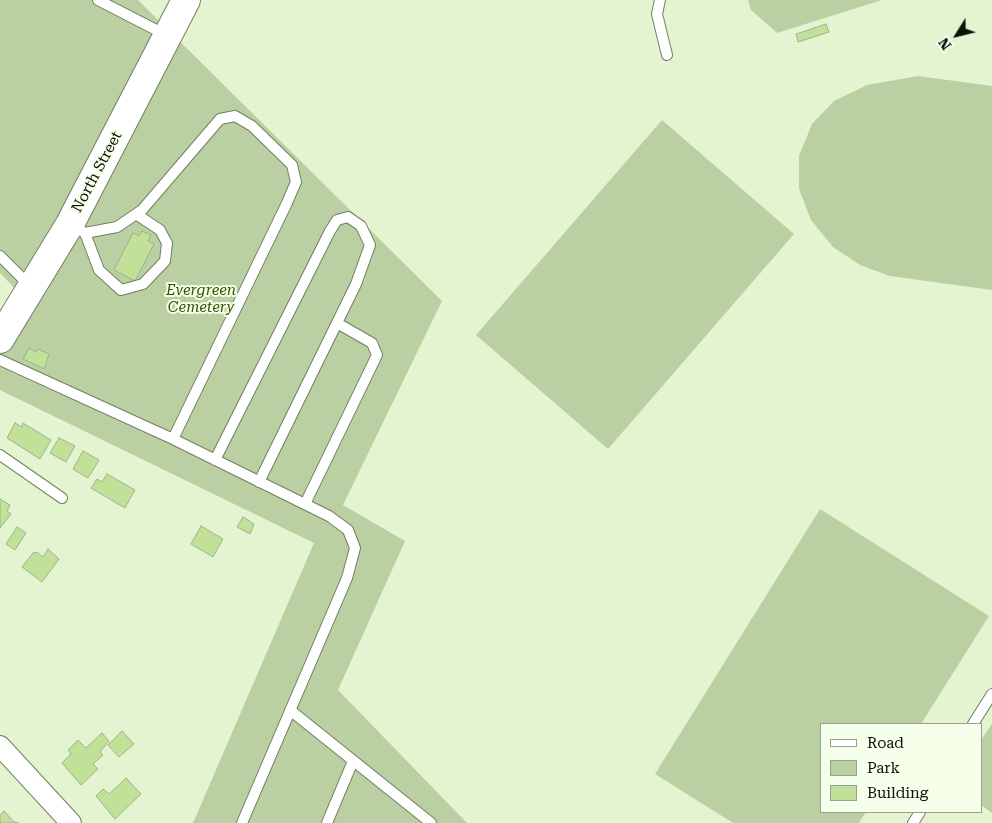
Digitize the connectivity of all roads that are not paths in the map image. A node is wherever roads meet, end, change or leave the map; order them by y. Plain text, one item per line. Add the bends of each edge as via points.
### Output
1 (98, 0) edge
2 (186, 0) edge
3 (660, 0) edge
4 (168, 36) junction
5 (668, 55) dead end
6 (136, 214) junction
7 (78, 228) junction
8 (0, 256) edge
9 (30, 286) junction
10 (337, 323) junction
11 (0, 339) edge
12 (0, 360) edge
13 (173, 440) junction
14 (0, 455) edge
15 (215, 460) junction
16 (259, 482) junction
17 (62, 498) dead end
18 (304, 504) junction
19 (992, 694) edge
20 (290, 710) junction
21 (974, 723) edge
22 (0, 746) edge
23 (353, 761) junction
24 (420, 819) edge
25 (71, 823) edge
26 (242, 823) edge
27 (327, 823) edge
28 (431, 823) edge

1 - 4 lane
2 - 4 street, North Street
3 - 5 lane via 656,14
4 - 7 street, North Street
6 - 7 lane via 117,227
6 - 7 lane via 160,230 167,243 164,261 143,284 121,290 99,270
6 - 13 lane via 220,119 236,116 252,126 292,165 296,182
7 - 9 street, North Street
8 - 9 lane
9 - 11 street, North Street
10 - 15 lane via 370,246 361,226 348,217 336,220
10 - 16 lane
10 - 18 lane via 372,343 377,355
12 - 13 lane
13 - 15 lane
14 - 17 lane
15 - 16 lane
16 - 18 lane
18 - 20 lane via 348,530 355,548 347,578
19 - 21 lane
20 - 23 lane
20 - 26 lane
22 - 25 street
23 - 24 lane
23 - 27 lane
24 - 28 lane

